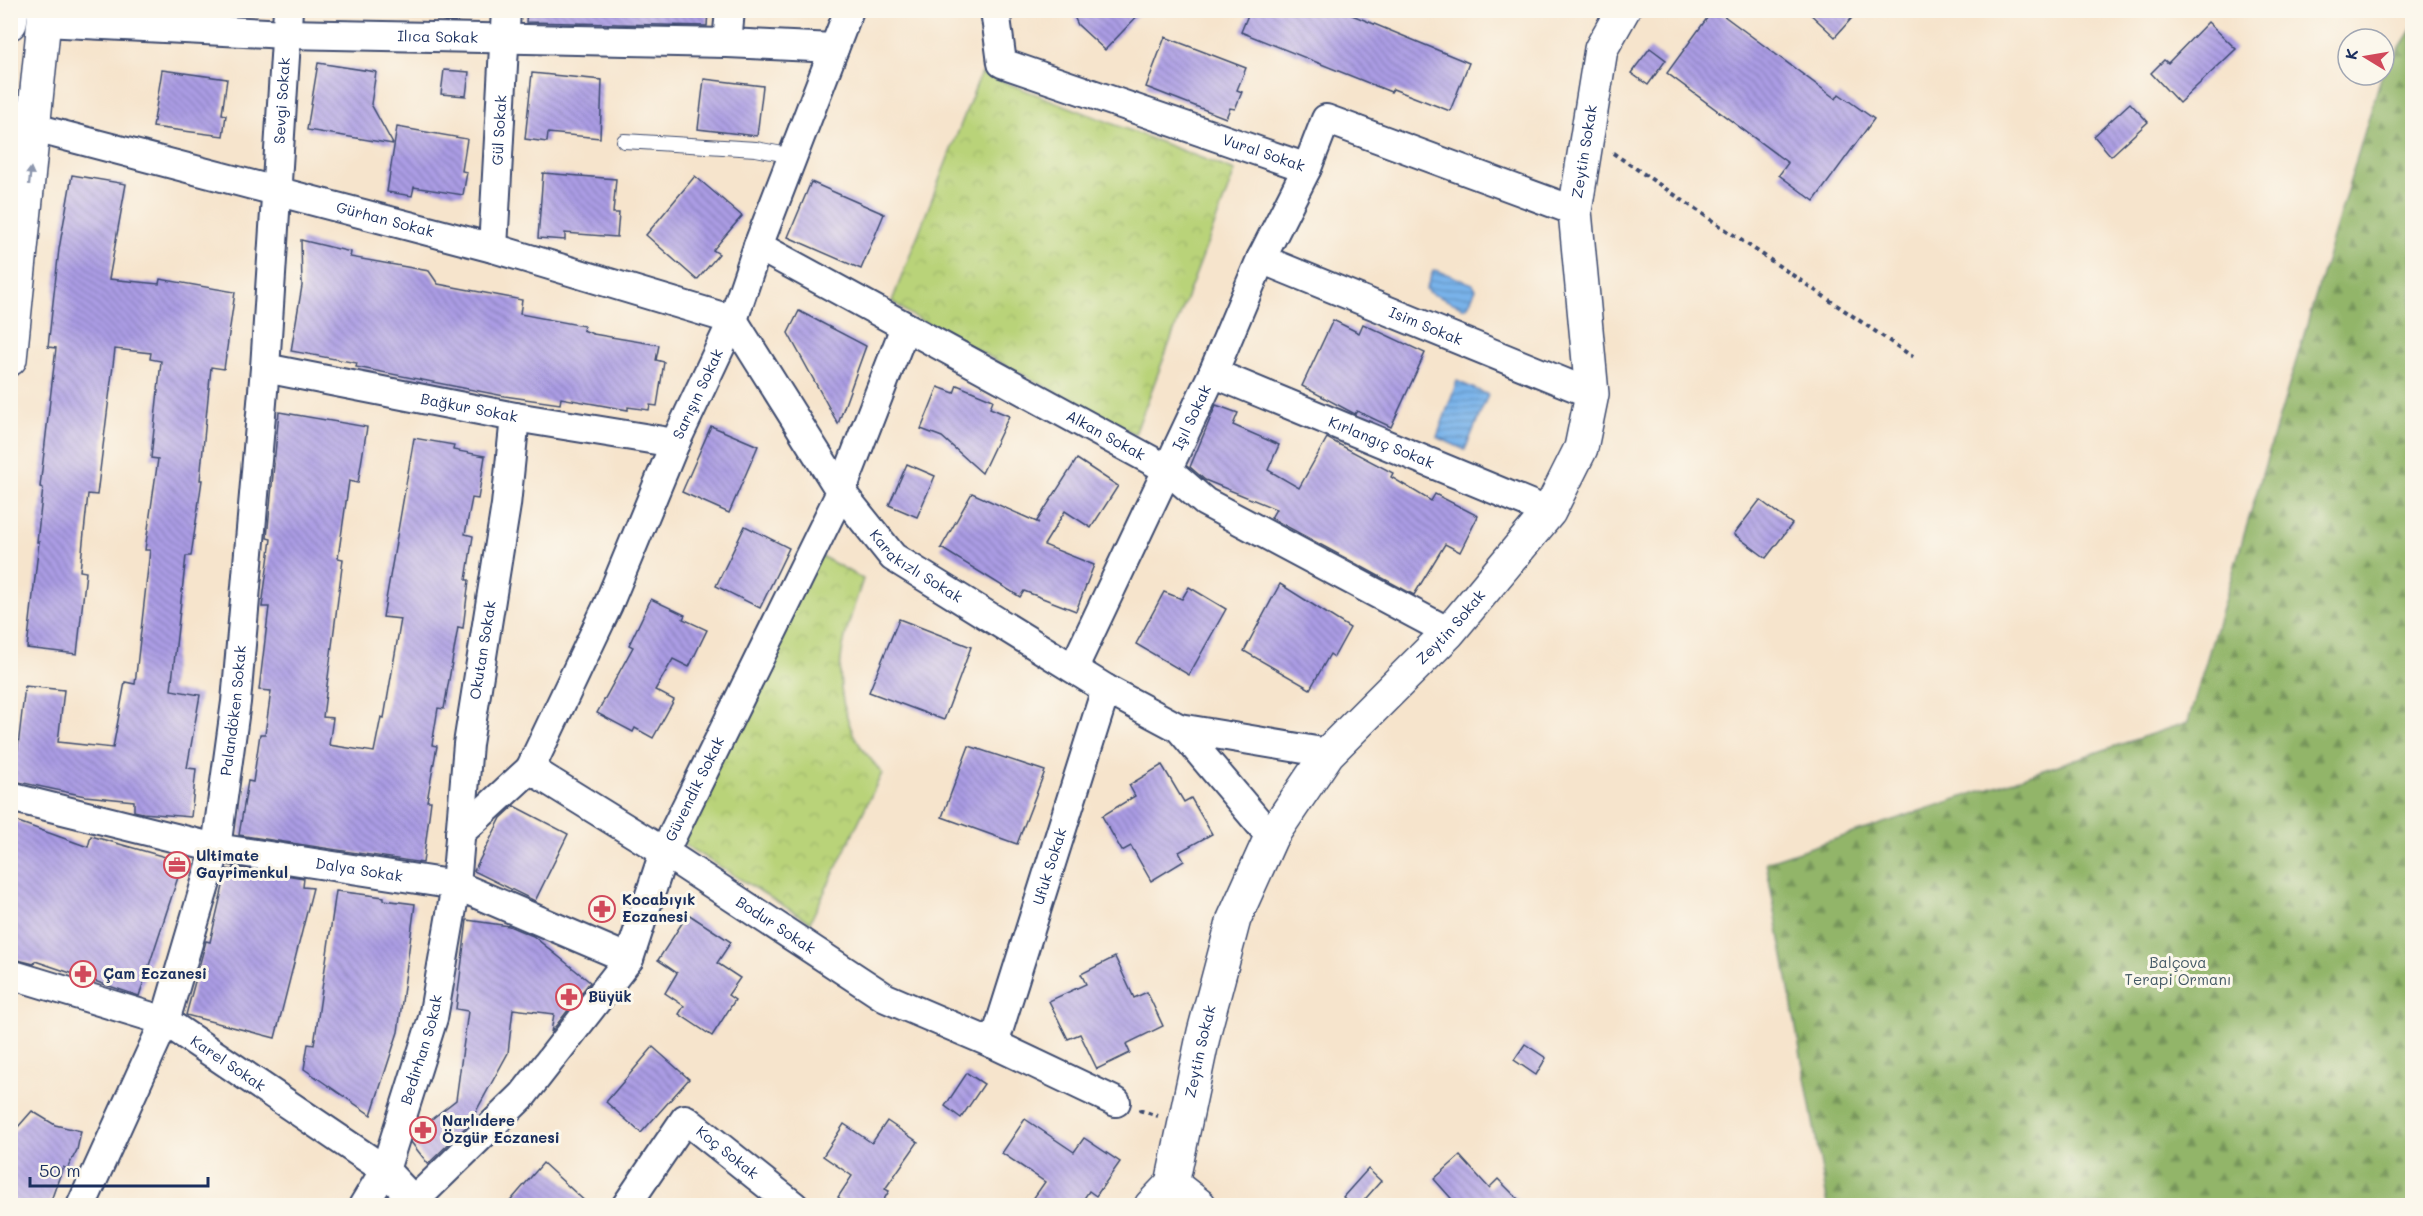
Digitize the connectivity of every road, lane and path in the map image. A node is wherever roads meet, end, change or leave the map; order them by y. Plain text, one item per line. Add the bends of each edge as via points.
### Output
1 (12, 10) edge
2 (506, 10) edge
3 (730, 10) edge
4 (849, 10) edge
5 (995, 10) edge
6 (1623, 10) edge
7 (44, 16) edge
8 (287, 22) edge
9 (10, 23) edge
10 (504, 39) junction
11 (727, 43) junction
12 (834, 48) junction
13 (35, 128) junction
14 (1586, 134) junction
15 (624, 141) dead end
16 (793, 156) junction
17 (1307, 168) junction
18 (278, 190) junction
19 (1575, 211) junction
20 (758, 246) junction
21 (494, 248) junction
22 (1261, 259) junction
23 (733, 320) junction
24 (905, 327) junction
25 (1913, 357) dead end
26 (10, 359) edge
27 (265, 368) junction
28 (1213, 373) junction
29 (1592, 394) junction
30 (515, 417) junction
31 (675, 443) junction
32 (1167, 470) junction
33 (841, 492) junction
34 (1549, 512) junction
35 (1449, 632) junction
36 (1074, 668) junction
37 (1106, 689) junction
38 (1179, 728) junction
39 (1328, 753) junction
40 (530, 769) junction
41 (10, 797) edge
42 (460, 833) junction
43 (1271, 837) junction
44 (216, 848) junction
45 (664, 852) junction
46 (456, 885) junction
47 (629, 959) junction
48 (10, 974) edge
49 (165, 1021) junction
50 (994, 1044) junction
51 (1116, 1102) joint
52 (1186, 1125) junction
53 (385, 1170) junction
54 (1161, 1195) edge
55 (417, 1204) edge
56 (81, 1206) edge
57 (363, 1206) edge
58 (626, 1206) edge
59 (794, 1206) edge
60 (1200, 1206) edge

1 - 9 street
2 - 10 street, Gül Sokak
3 - 11 street
4 - 12 street, Sarışın Sokak
5 - 17 street, Vural Sokak via 1002,63
6 - 14 street, Zeytin Sokak via 1601,48
7 - 8 street, Ilıca Sokak
7 - 13 street
8 - 10 street, Ilıca Sokak
8 - 18 street, Sevgi Sokak
10 - 11 street, Ilıca Sokak
10 - 21 street, Gül Sokak
11 - 12 street, Ilıca Sokak
12 - 16 street, Sarışın Sokak
13 - 18 street, Gürhan Sokak
26 -> 13 street
14 - 19 street, Zeytin Sokak
14 - 25 path
15 - 16 lane via 756,149
16 - 20 street, Sarışın Sokak
17 - 19 street, Vural Sokak via 1326,119
17 - 22 street, Işıl Sokak
18 - 21 street, Gürhan Sokak
18 - 27 street, Palandöken Sokak
19 - 29 street, Zeytin Sokak
20 - 23 street, Sarışın Sokak
20 - 24 street, Alkan Sokak
21 - 23 street, Gürhan Sokak
22 - 28 street, Işıl Sokak
22 - 29 street, Isim Sokak
23 - 31 street, Sarışın Sokak
23 - 33 street, Karakızlı Sokak
24 - 32 street, Alkan Sokak
24 - 33 street, Güvendik Sokak
27 - 30 street, Bağkur Sokak
27 - 44 street, Palandöken Sokak via 236,702
28 - 32 street, Işıl Sokak
28 - 34 street, Kırlangıç Sokak
29 - 34 street, Zeytin Sokak via 1581,448
30 - 31 street, Bağkur Sokak
30 - 42 street, Okutan Sokak via 506,504 468,744
31 - 40 street, Sarışın Sokak via 608,605
32 - 35 street, Alkan Sokak via 1206,502
32 - 36 street, Işıl Sokak
33 - 36 street, Karakızlı Sokak via 892,557
33 - 45 street, Güvendik Sokak
34 - 35 street, Zeytin Sokak
35 - 39 street, Zeytin Sokak
36 - 37 street, Karakızlı Sokak
37 - 38 street, Karakızlı Sokak
37 - 50 street, Ufuk Sokak
38 - 39 street, Karakızlı Sokak
38 - 43 street, Karakızlı Sokak
39 - 43 street, Zeytin Sokak
40 - 42 street
40 - 45 street, Bodur Sokak
41 - 44 street, Dalya Sokak
42 - 46 street, Okutan Sokak
43 - 52 street, Zeytin Sokak via 1234,919 1204,1032
44 - 46 street, Dalya Sokak
44 - 49 street, Palandöken Sokak
45 - 47 street, Güvendik Sokak
45 - 50 street, Bodur Sokak via 886,998
46 - 47 street, Dalya Sokak
46 - 53 street, Bedirhan Sokak via 434,1018
47 - 55 street, Güvendik Sokak via 523,1095
48 - 49 street, Karel Sokak
49 - 53 street, Karel Sokak
49 - 56 street, Palandöken Sokak
50 - 51 street, Bodur Sokak
51 - 52 path
52 - 54 street, Zeytin Sokak
53 - 55 street, Karel Sokak
53 - 57 street, Bedirhan Sokak
54 - 60 street
58 - 59 street, Koç Sokak via 685,1119

